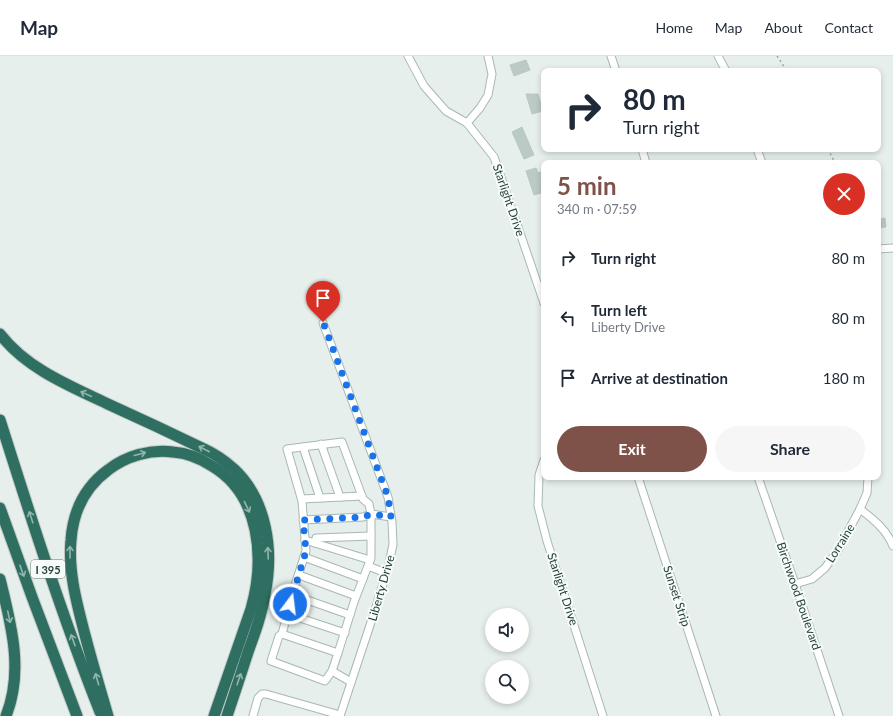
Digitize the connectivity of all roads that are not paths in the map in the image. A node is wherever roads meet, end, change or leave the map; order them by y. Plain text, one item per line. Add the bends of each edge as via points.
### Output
1 (408, 56) edge
2 (488, 56) edge
3 (611, 56) edge
4 (718, 56) edge
5 (615, 68) edge
6 (724, 68) edge
7 (467, 123) junction
8 (893, 248) edge
9 (881, 249) edge
10 (541, 294) edge
11 (323, 322) dead end
12 (0, 334) edge
13 (0, 420) edge
14 (321, 444) junction
15 (303, 447) junction
16 (541, 469) edge
17 (639, 480) edge
18 (759, 480) edge
19 (868, 480) edge
20 (362, 496) junction
21 (340, 497) junction
22 (320, 498) junction
23 (302, 499) junction
24 (0, 508) edge
25 (860, 509) junction
26 (371, 514) junction
27 (391, 517) junction
28 (303, 520) junction
29 (371, 536) junction
30 (305, 540) junction
31 (315, 543) junction
32 (893, 546) edge
33 (304, 557) junction
34 (369, 563) junction
35 (386, 573) junction
36 (298, 575) junction
37 (0, 579) edge
38 (363, 579) junction
39 (795, 584) junction
40 (293, 595) junction
41 (356, 596) junction
42 (288, 614) junction
43 (350, 615) junction
44 (344, 633) junction
45 (282, 634) junction
46 (338, 653) junction
47 (332, 671) junction
48 (351, 682) junction
49 (340, 715) edge
50 (6, 716) edge
51 (77, 716) edge
52 (102, 716) edge
53 (108, 716) edge
54 (214, 716) edge
55 (227, 716) edge
56 (253, 716) edge
57 (603, 716) edge
58 (716, 716) edge
59 (839, 716) edge

1 - 7 street, Starlight Drive via 424,86 446,111
2 - 7 street via 492,74 488,95
3 - 5 street
4 - 6 street
7 - 10 street, Starlight Drive via 494,157
8 - 9 street
11 - 27 street, Liberty Drive via 388,497
55 -> 12 highway via 258,621 268,580 267,535 261,511 252,492 240,475 218,456 58,380 21,356
52 -> 13 highway, I 395 via 57,596
14 - 15 street
14 - 20 street via 342,442
14 - 21 street
15 - 22 street
15 - 23 street via 287,449
16 - 57 street, Starlight Drive via 538,506
17 - 58 street, Sunset Strip
18 - 39 street, Birchwood Boulevard
19 - 25 street, Lorraine via 867,493
20 - 21 street
20 - 26 street via 369,504
21 - 22 street
22 - 23 street
23 - 28 street
24 -> 51 highway, I 395
25 - 32 street via 877,522
25 - 39 street, Lorraine via 825,568 812,578
26 - 27 street
26 - 28 street via 363,517
26 - 29 street
27 - 35 street, Liberty Drive via 393,544
28 - 30 street
29 - 31 street via 316,538
29 - 34 street
30 - 31 street
30 - 33 street
31 - 34 street
33 - 36 street
33 - 38 street
34 - 35 street
34 - 38 street
35 - 48 street, Liberty Drive
36 - 40 street
36 - 41 street
37 -> 50 highway via 11,626 15,659 13,690
38 - 41 street
39 - 59 street, Birchwood Boulevard
40 - 42 street
40 - 43 street
41 - 43 street
42 - 44 street
42 - 45 street
43 - 44 street
44 - 46 street
45 - 46 street
45 - 47 street via 279,636 271,661 325,681
46 - 47 street
47 - 48 street
48 - 49 street, Liberty Drive
49 - 56 street via 262,694 258,698
53 -> 54 highway via 74,590 70,558 72,530 82,500 100,476 126,459 157,451 190,455 220,471 230,480 248,507 257,539 255,594

